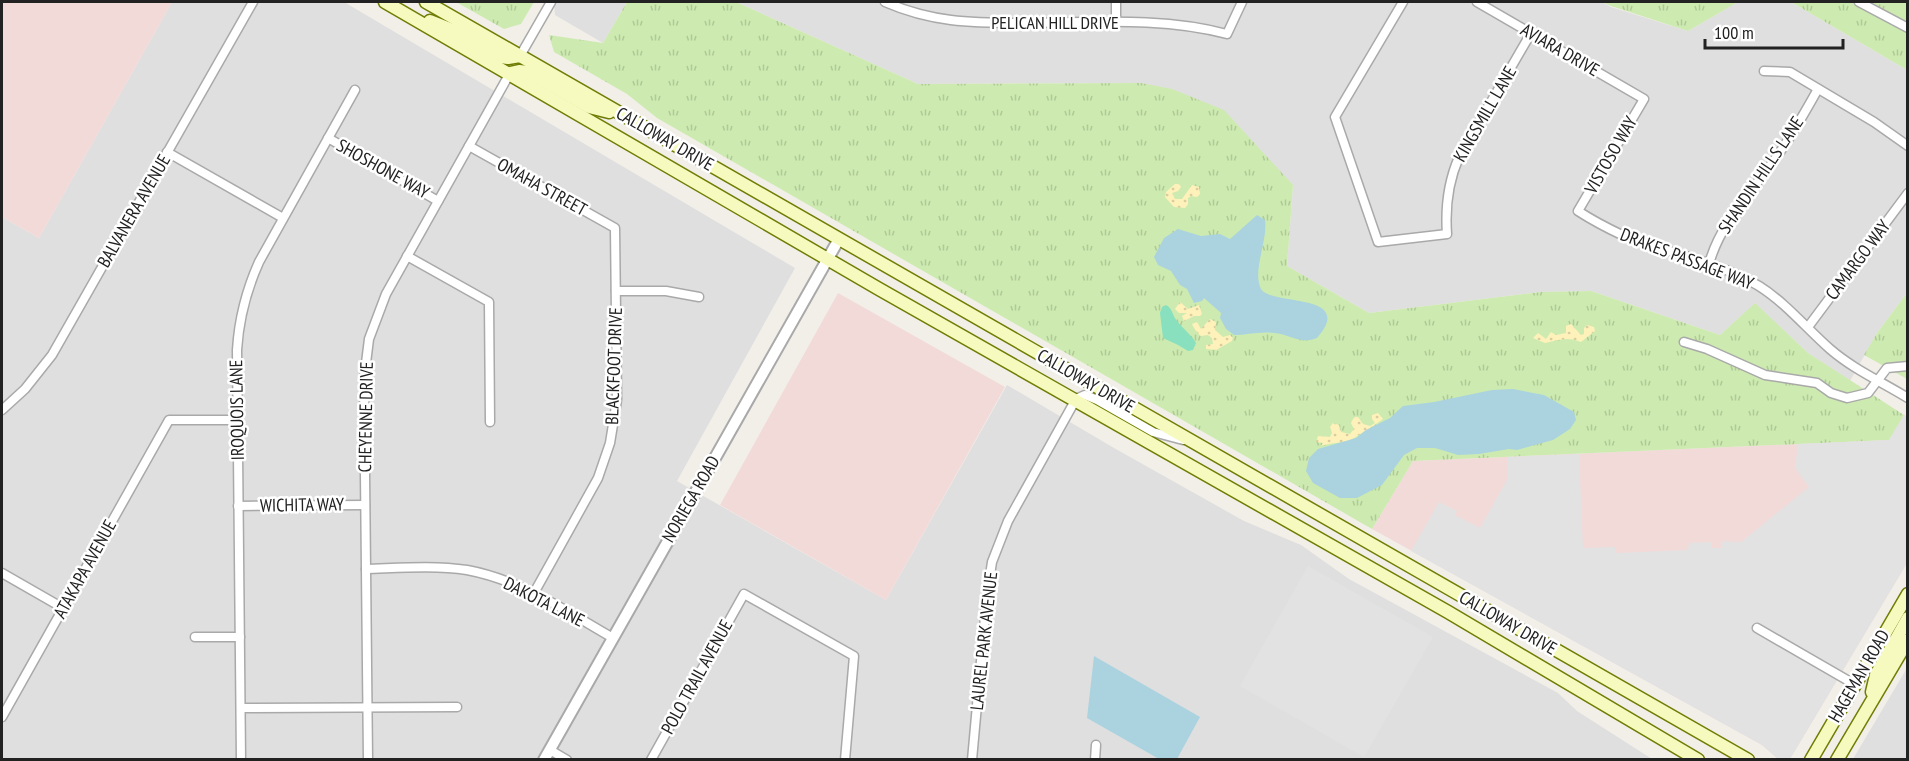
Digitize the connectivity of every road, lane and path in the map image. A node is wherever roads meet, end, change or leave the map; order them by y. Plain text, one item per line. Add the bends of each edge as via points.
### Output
1 (253, 2) edge
2 (385, 2) edge
3 (426, 2) edge
4 (551, 2) edge
5 (885, 2) edge
6 (1116, 2) edge
7 (1242, 2) edge
8 (1403, 2) edge
9 (1477, 2) edge
10 (1859, 2) edge
11 (414, 18) junction
12 (1116, 23) junction
13 (1908, 28) edge
14 (1531, 33) junction
15 (520, 56) junction
16 (1764, 71) dead end
17 (510, 74) junction
18 (1818, 89) junction
19 (356, 90) dead end
20 (1644, 99) joint
21 (625, 116) junction
22 (328, 138) junction
23 (469, 146) junction
24 (1908, 146) edge
25 (167, 152) junction
26 (1908, 193) edge
27 (438, 201) junction
28 (1578, 211) joint
29 (283, 218) junction
30 (615, 228) joint
31 (839, 239) junction
32 (407, 256) junction
33 (828, 259) junction
34 (1709, 264) junction
35 (616, 291) junction
36 (699, 297) dead end
37 (1808, 327) junction
38 (1684, 342) dead end
39 (1908, 366) edge
40 (1877, 380) junction
41 (1908, 398) edge
42 (1076, 399) junction
43 (2, 410) edge
44 (237, 420) junction
45 (490, 422) dead end
46 (1192, 442) junction
47 (365, 505) junction
48 (238, 506) junction
49 (366, 569) junction
50 (2, 573) edge
51 (534, 593) junction
52 (1908, 594) edge
53 (63, 608) junction
54 (1908, 618) edge
55 (1758, 628) dead end
56 (240, 637) junction
57 (195, 638) dead end
58 (613, 638) junction
59 (1908, 640) edge
60 (1854, 684) junction
61 (1870, 702) junction
62 (367, 706) junction
63 (457, 706) dead end
64 (241, 708) junction
65 (2, 717) edge
66 (1096, 746) dead end
67 (547, 754) edge
68 (241, 759) edge
69 (368, 759) edge
70 (567, 759) edge
71 (651, 759) edge
72 (844, 759) edge
73 (972, 759) edge
74 (1095, 759) edge
75 (1698, 759) edge
76 (1748, 759) edge
77 (1811, 759) edge
78 (1837, 759) edge

1 - 25 street, BALVANERA AVENUE
2 - 11 main road, CALLOWAY DRIVE
3 - 15 main road, CALLOWAY DRIVE
4 - 15 street
5 - 12 street, PELICAN HILL DRIVE via 920,15 966,23
6 - 12 street
7 - 12 street, PELICAN HILL DRIVE via 1227,33 1184,24
8 - 14 street, KINGSMILL LANE via 1335,117 1378,242 1448,234 1446,204 1453,171
9 - 14 street, AVIARA DRIVE
10 - 13 street
11 - 15 main road via 438,23 500,57
11 - 17 main road, CALLOWAY DRIVE
14 - 20 street, AVIARA DRIVE
15 - 21 main road, CALLOWAY DRIVE
16 - 18 street via 1790,72
17 - 21 main road via 528,72 589,107
17 - 23 street, CHEYENNE DRIVE
17 - 33 main road, CALLOWAY DRIVE
18 - 24 street
18 - 34 street, SHANDIN HILLS LANE via 1781,152 1727,223
19 - 22 street, IROQUOIS LANE
20 - 28 street, VISTOSO WAY
21 - 31 main road, CALLOWAY DRIVE
22 - 27 street, SHOSHONE WAY
22 - 29 street, IROQUOIS LANE
23 - 27 street, CHEYENNE DRIVE
23 - 30 street, OMAHA STREET
25 - 29 street
25 - 43 street, BALVANERA AVENUE via 52,355
26 - 37 street, CAMARGO WAY
27 - 32 street, CHEYENNE DRIVE
28 - 34 street, DRAKES PASSAGE WAY via 1623,235
29 - 44 street, IROQUOIS LANE via 259,262 243,306 237,350
30 - 35 street, BLACKFOOT DRIVE
31 - 33 street, NORIEGA ROAD
31 - 46 main road, CALLOWAY DRIVE
32 - 45 street via 489,302
32 - 47 street, CHEYENNE DRIVE via 376,318 366,357
33 - 42 main road, CALLOWAY DRIVE
33 - 58 street, NORIEGA ROAD
34 - 37 street, DRAKES PASSAGE WAY via 1758,286
35 - 36 street via 666,291
35 - 51 street, BLACKFOOT DRIVE via 616,400 610,443 598,478
37 - 40 street, DRAKES PASSAGE WAY via 1832,350
38 - 40 street via 1765,375 1817,383 1846,399 1868,393
39 - 40 street via 1887,368
40 - 41 street, DRAKES PASSAGE WAY
42 - 46 street via 1085,395 1153,432
42 - 73 street, LAUREL PARK AVENUE via 1008,521 992,562
42 - 75 main road, CALLOWAY DRIVE
44 - 48 street, IROQUOIS LANE
44 - 53 street, ATAKAPA AVENUE via 169,420
46 - 76 main road, CALLOWAY DRIVE
47 - 48 street, WICHITA WAY
47 - 49 street, CHEYENNE DRIVE
48 - 56 street, IROQUOIS LANE
49 - 51 street, DAKOTA LANE via 465,570
49 - 62 street, CHEYENNE DRIVE
50 - 53 street
51 - 58 street, DAKOTA LANE
52 - 60 main road, HAGEMAN ROAD
53 - 65 street, ATAKAPA AVENUE
54 - 61 main road via 1876,675
55 - 60 street
56 - 57 street
56 - 64 street, IROQUOIS LANE
58 - 67 street, NORIEGA ROAD
59 - 61 main road, HAGEMAN ROAD
60 - 77 main road, HAGEMAN ROAD
61 - 78 main road, HAGEMAN ROAD
62 - 63 street
62 - 64 street
62 - 69 street, CHEYENNE DRIVE
64 - 68 street, IROQUOIS LANE
66 - 74 street
67 - 70 street
71 - 72 street, POLO TRAIL AVENUE via 744,594 854,656

